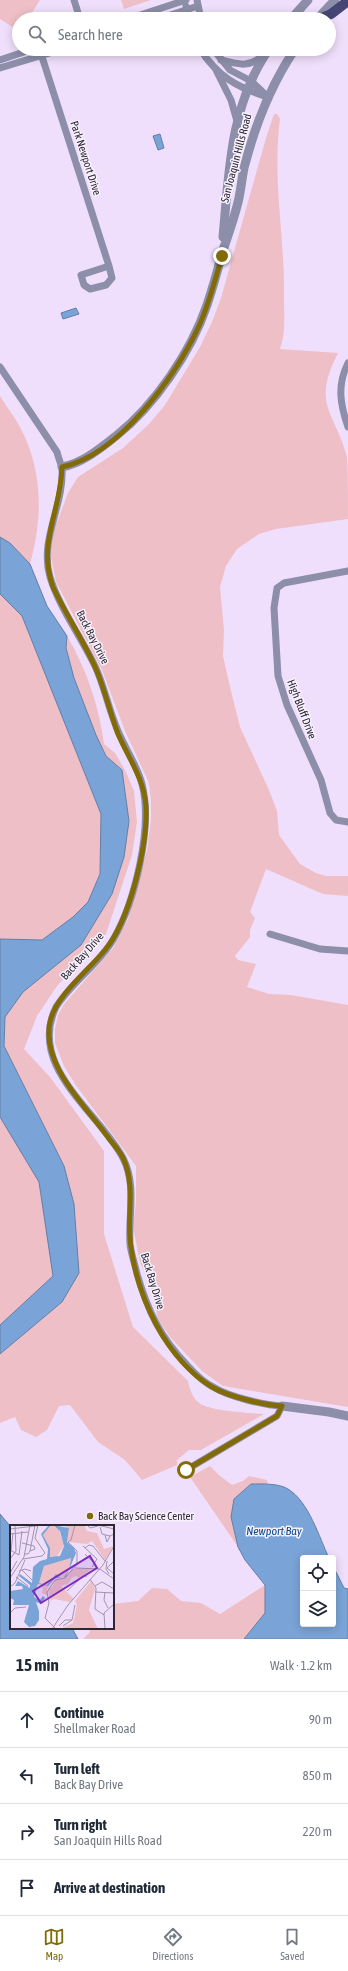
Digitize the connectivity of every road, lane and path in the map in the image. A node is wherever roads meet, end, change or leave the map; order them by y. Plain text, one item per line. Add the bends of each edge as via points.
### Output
1 (74, 0) edge
2 (185, 0) edge
3 (308, 0) edge
4 (335, 0) edge
5 (348, 1) edge
6 (198, 3) edge
7 (187, 10) junction
8 (78, 12) edge
9 (149, 12) edge
10 (181, 12) edge
11 (297, 12) edge
12 (324, 12) edge
13 (334, 12) edge
14 (12, 56) edge
15 (30, 56) edge
16 (41, 56) edge
17 (205, 56) edge
18 (218, 56) edge
19 (261, 56) edge
20 (265, 56) edge
21 (291, 56) edge
22 (0, 60) edge
23 (221, 60) junction
24 (0, 68) edge
25 (216, 70) junction
26 (251, 82) junction
27 (247, 90) junction
28 (267, 97) junction
29 (237, 122) junction
30 (222, 256) junction
31 (109, 266) dead end
32 (348, 362) edge
33 (0, 367) edge
34 (348, 427) edge
35 (62, 467) junction
36 (348, 571) edge
37 (348, 822) edge
38 (270, 934) dead end
39 (348, 951) edge
40 (282, 1406) junction
41 (348, 1416) edge
42 (186, 1470) dead end

1 - 8 street
2 - 7 street
2 - 9 street
3 - 11 street
4 - 12 street
5 - 13 main road
6 - 7 street
7 - 10 street
14 - 22 street
15 - 24 street
16 - 31 street, Park Newport Drive
17 - 25 street
18 - 23 street
19 - 23 street via 254,62 241,65
20 - 26 street, San Joaquin Hills Road
21 - 28 street, San Joaquin Hills Road
23 - 26 street via 230,70
25 - 27 street
25 - 29 street via 232,100
26 - 27 street, San Joaquin Hills Road
26 - 28 street
27 - 28 street
27 - 29 street, San Joaquin Hills Road
28 - 30 street, San Joaquin Hills Road via 244,169 239,198
29 - 30 street, San Joaquin Hills Road via 228,173
30 - 35 street, San Joaquin Hills Road via 199,325 178,363 150,403 106,444 75,464
32 - 34 street via 340,386 340,400
33 - 35 street, Back Bay Drive via 49,438
35 - 40 street, Back Bay Drive via 60,491 48,540 49,576 96,668 120,737 139,776 146,823 142,855 120,927 105,950 56,1007 50,1023 51,1051 62,1076 123,1158 132,1194 130,1247 146,1304 160,1331 191,1369 214,1388 234,1396
36 - 37 street, High Bluff Drive via 284,583 277,588 274,608 278,676 287,706 321,780 330,813 336,820
38 - 39 street via 320,949
40 - 41 street, Back Bay Drive
40 - 42 street via 277,1416

